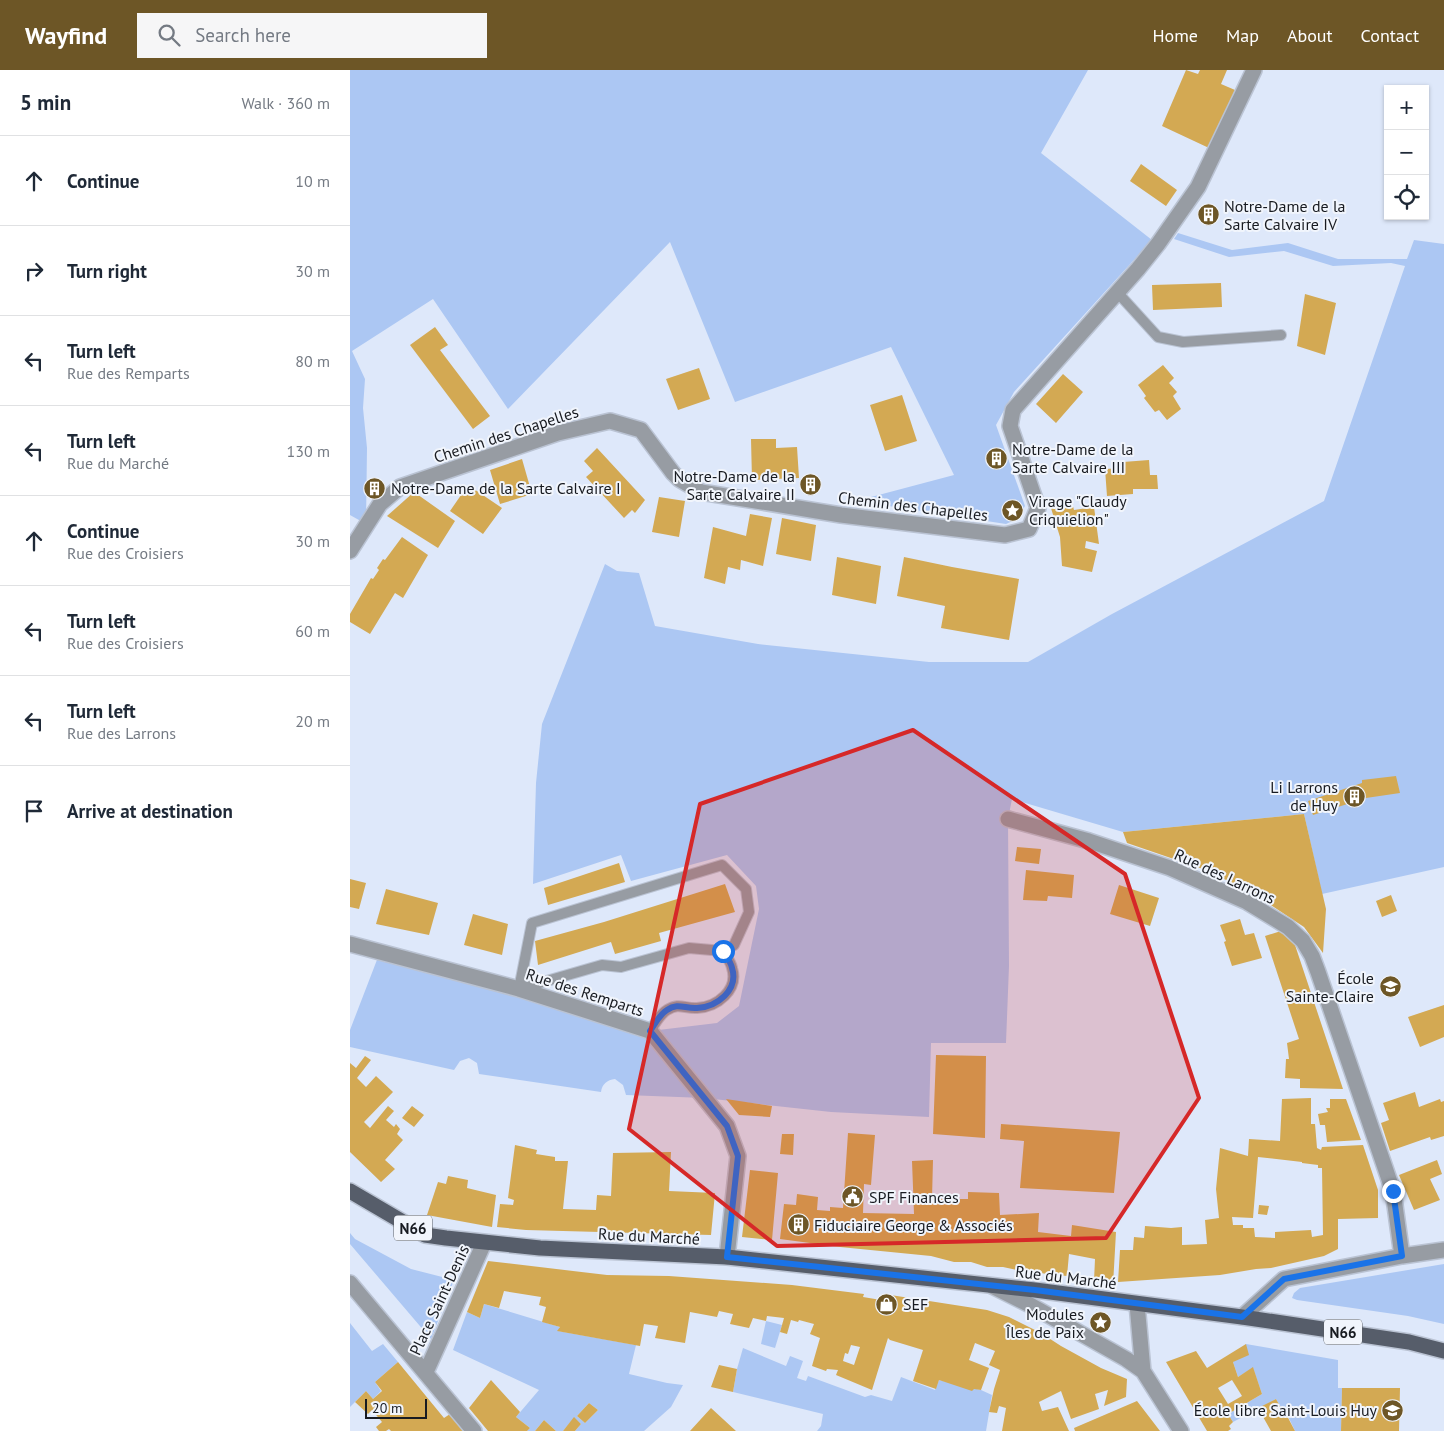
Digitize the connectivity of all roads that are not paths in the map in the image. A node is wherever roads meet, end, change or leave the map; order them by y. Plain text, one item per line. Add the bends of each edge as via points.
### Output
1 (1254, 70) edge
2 (1118, 292) junction
3 (1281, 335) dead end
4 (350, 551) edge
5 (1008, 819) dead end
6 (350, 944) edge
7 (723, 951) junction
8 (520, 989) junction
9 (650, 1031) junction
10 (350, 1191) edge
11 (484, 1243) junction
12 (1444, 1250) edge
13 (1402, 1256) junction
14 (727, 1257) junction
15 (350, 1283) edge
16 (991, 1286) junction
17 (1137, 1304) junction
18 (1242, 1317) junction
19 (1444, 1351) edge
20 (1144, 1371) junction
21 (426, 1372) junction
22 (474, 1431) edge
23 (1181, 1431) edge

1 - 2 street, Chemin des Chapelles via 1198,187 1158,244
2 - 3 lane via 1158,337 1183,342
2 - 4 street, Chemin des Chapelles via 1013,410 1010,426 1038,508 1029,529 1005,535 841,515 701,492 673,473 641,430 610,421 558,433 400,487 380,504
5 - 13 street, Rue des Larrons via 1170,868 1247,902 1303,941 1318,972 1393,1191
6 - 8 street, Rue des Remparts
7 - 8 lane via 689,948 622,967 602,965
7 - 8 lane via 734,945 749,912 746,889 722,865 532,923
7 - 9 lane via 732,966 734,978 729,991 708,1007 680,1005 667,1009
8 - 9 street, Rue des Remparts
9 - 14 street, Rue des Remparts via 727,1126 738,1156
10 - 11 main road, Place Saint-Denis / N66 via 425,1235
11 - 14 main road, Rue du Marché / N66
11 - 21 street, Place Saint-Denis
12 - 13 street
13 - 18 street via 1284,1279
14 - 16 main road, Rue du Marché / N66
15 - 21 street, Place Saint-Denis
16 - 17 main road, Rue du Marché / N66
16 - 20 street, Rue du Marché
17 - 18 main road, N66
17 - 20 street
18 - 19 main road, N66 via 1409,1342
20 - 23 street
21 - 22 street

